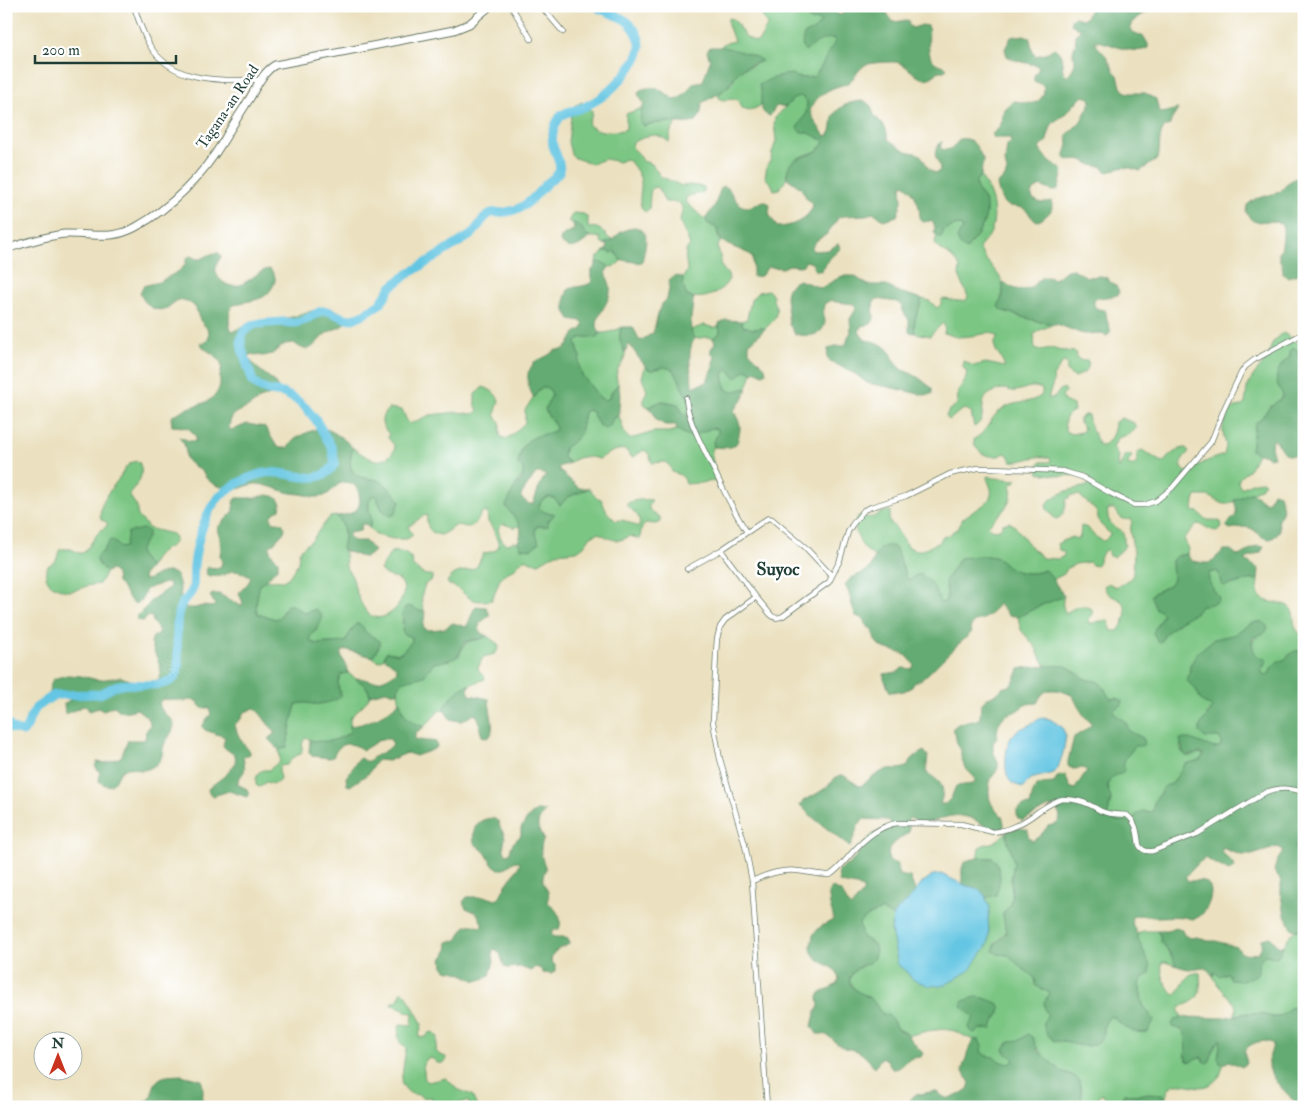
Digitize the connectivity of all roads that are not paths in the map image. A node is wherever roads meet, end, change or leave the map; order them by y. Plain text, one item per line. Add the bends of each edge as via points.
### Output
1 (134, 6) edge
2 (511, 6) edge
3 (541, 6) edge
4 (487, 7) edge
5 (563, 32) dead end
6 (530, 39) dead end
7 (261, 80) junction
8 (6, 249) edge
9 (1304, 333) edge
10 (686, 398) dead end
11 (747, 532) junction
12 (721, 550) junction
13 (687, 569) dead end
14 (832, 576) junction
15 (756, 598) junction
16 (1304, 792) edge
17 (752, 881) junction
18 (767, 1107) edge

1 - 7 street via 151,47 181,73 201,78
2 - 6 street
3 - 5 street
4 - 7 main road, Tagana-an Road via 469,24 454,30 280,64 271,68
7 - 8 main road, Tagana-an Road via 223,142 196,178 182,193 143,222 114,235 54,236
9 - 14 street via 1245,367 1211,442 1172,488 1156,501 1134,505 1082,477 1063,471 978,468 950,474 906,496 864,510 848,532
10 - 11 street via 688,412 700,440
11 - 12 street
11 - 14 street via 770,518 805,547
12 - 13 street
12 - 15 street
14 - 15 street via 829,582 780,618 773,617
15 - 17 street via 720,626 713,722
16 - 17 street via 1277,788 1266,792 1196,834 1150,852 1140,848 1136,826 1127,815 1105,813 1087,803 1064,799 998,832 961,824 888,825 863,842 832,874 784,871
17 - 18 street

